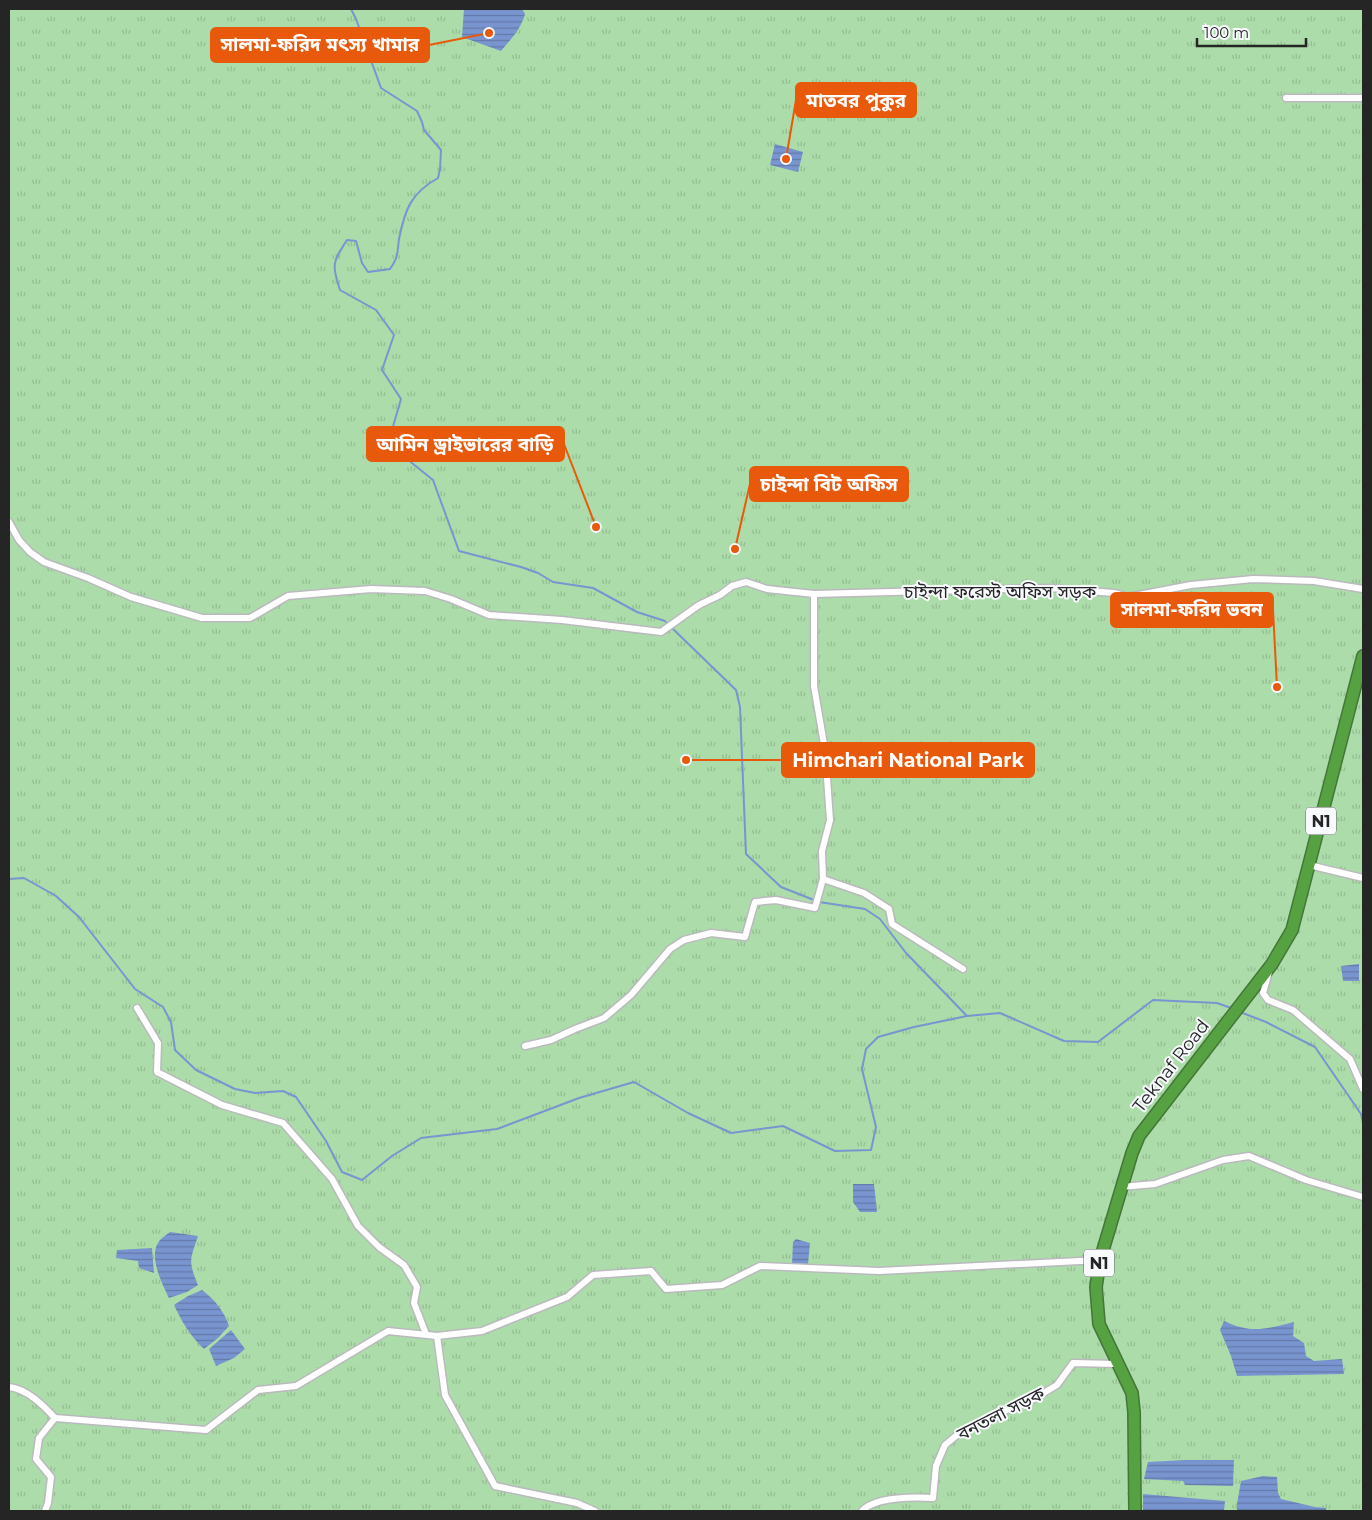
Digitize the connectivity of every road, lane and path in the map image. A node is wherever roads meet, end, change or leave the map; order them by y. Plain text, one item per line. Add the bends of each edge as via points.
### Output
1 (1286, 98) dead end
2 (1363, 98) edge
3 (9, 522) edge
4 (1363, 589) edge
5 (814, 594) junction
6 (1363, 656) edge
7 (1309, 865) junction
8 (1363, 878) edge
9 (823, 879) junction
10 (1272, 964) junction
11 (963, 970) dead end
12 (137, 1008) dead end
13 (525, 1046) dead end
14 (1363, 1089) edge
15 (1121, 1186) junction
16 (1363, 1197) edge
17 (1100, 1260) junction
18 (426, 1334) junction
19 (437, 1336) junction
20 (1117, 1364) junction
21 (9, 1387) edge
22 (55, 1418) junction
23 (45, 1511) edge
24 (595, 1511) edge
25 (862, 1511) edge
26 (1135, 1511) edge

1 - 2 street
3 - 5 street, চাইন্দা ফরেস্ট অফিস সড়ক via 18,540 44,562 131,597 202,618 250,618 288,596 371,589 425,591 489,615 661,632 699,605 732,586 746,582
4 - 5 street, চাইন্দা ফরেস্ট অফিস সড়ক via 1314,581 1253,579 1192,585 1128,597 1114,592 1049,588
5 - 9 street via 814,686 830,820 822,851
6 - 7 highway, Teknaf Road / N1
7 - 8 street
7 - 10 highway, Teknaf Road / N1 via 1292,930
9 - 11 street via 864,893 889,909 892,924
9 - 13 street via 814,908 776,900 755,902 746,937 711,933 684,940 670,949 631,995 604,1018 551,1040
10 - 14 street via 1263,993 1268,1000 1293,1010 1350,1059
10 - 15 highway, Teknaf Road / N1 via 1139,1136
12 - 18 street via 158,1043 157,1072 222,1105 283,1123 332,1179 358,1226 404,1265 417,1286 414,1302
15 - 16 street via 1155,1184 1223,1160 1249,1156 1306,1180
15 - 17 highway, Teknaf Road / N1
17 - 19 street via 879,1272 760,1266 722,1285 666,1289 651,1271 593,1276 567,1297 482,1331
17 - 20 highway, Teknaf Road / N1 via 1096,1287 1099,1324
18 - 19 street
18 - 22 street via 388,1331 296,1386 258,1390 206,1430
19 - 24 street via 445,1395 495,1486 577,1503
20 - 25 street, বনতলা সড়ক via 1073,1363 1057,1385 957,1435 945,1445 936,1466 933,1498 892,1500 867,1505
20 - 26 highway, Teknaf Road / N1 via 1132,1393
21 - 22 street via 18,1388
22 - 23 street via 39,1438 36,1459 51,1477

